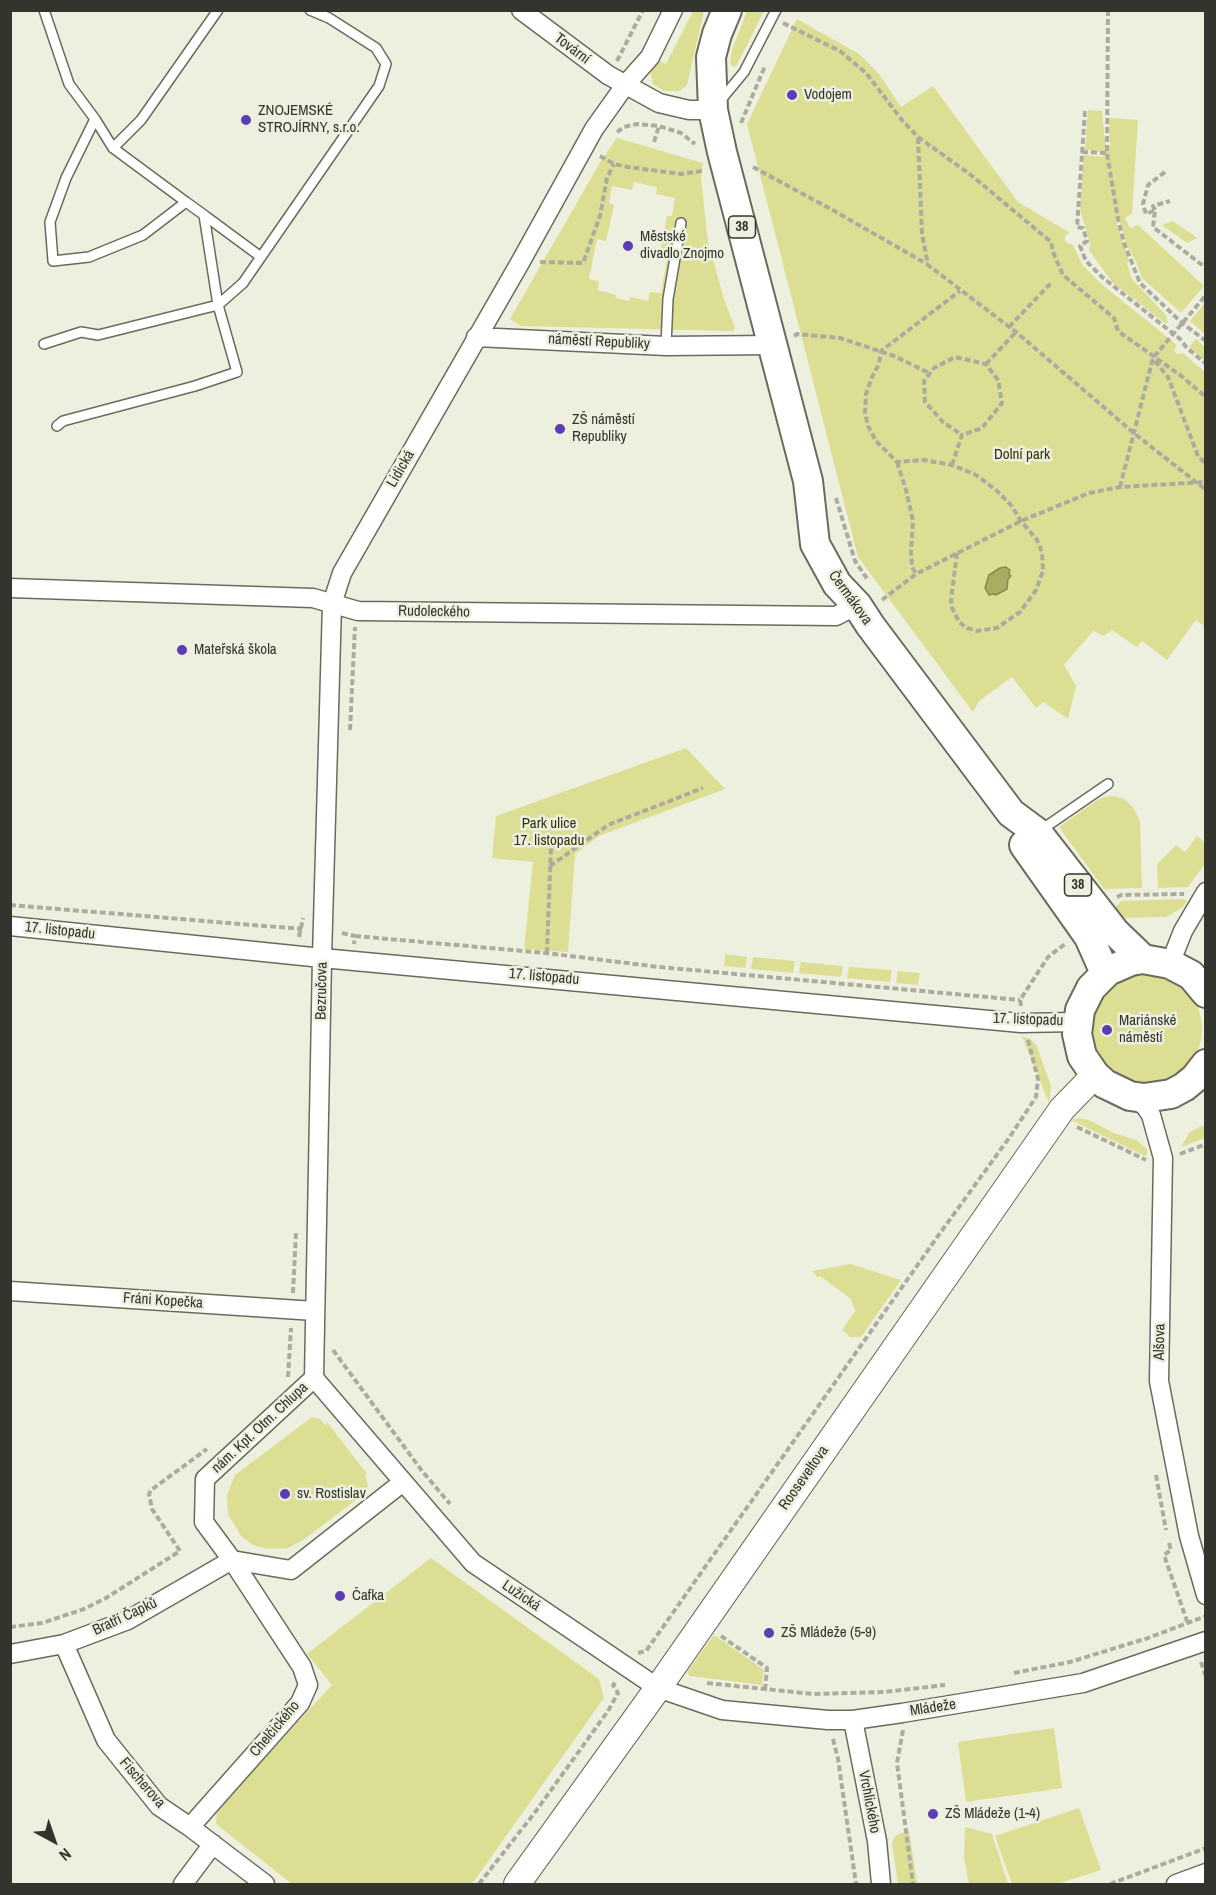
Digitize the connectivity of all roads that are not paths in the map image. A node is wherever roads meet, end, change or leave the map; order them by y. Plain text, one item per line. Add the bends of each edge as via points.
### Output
1 (44, 10) edge
2 (218, 10) edge
3 (310, 10) edge
4 (521, 10) edge
5 (673, 10) edge
6 (727, 10) edge
7 (774, 14) edge
8 (626, 84) junction
9 (713, 110) junction
10 (95, 119) junction
11 (113, 148) junction
12 (186, 202) junction
13 (204, 215) junction
14 (681, 224) dead end
15 (261, 257) junction
16 (218, 305) junction
17 (781, 336) junction
18 (476, 337) junction
19 (44, 344) dead end
20 (666, 346) junction
21 (57, 426) dead end
22 (10, 588) edge
23 (871, 594) junction
24 (332, 604) junction
25 (1108, 784) dead end
26 (1011, 813) junction
27 (1038, 833) junction
28 (1198, 891) edge
29 (10, 926) edge
30 (322, 958) junction
31 (1156, 961) junction
32 (1105, 974) junction
33 (1206, 993) edge
34 (1077, 1022) junction
35 (1095, 1075) junction
36 (1202, 1077) edge
37 (1130, 1096) junction
38 (10, 1290) edge
39 (315, 1311) junction
40 (314, 1378) junction
41 (403, 1482) junction
42 (232, 1560) junction
43 (1206, 1595) edge
44 (1206, 1641) edge
45 (64, 1644) junction
46 (10, 1654) edge
47 (657, 1688) junction
48 (853, 1720) junction
49 (190, 1827) junction
50 (213, 1844) junction
51 (1206, 1873) edge
52 (183, 1884) edge
53 (266, 1884) edge
54 (518, 1884) edge
55 (881, 1884) edge
56 (1176, 1884) edge

1 - 10 lane via 69,84
2 - 11 lane via 141,120
3 - 15 lane via 376,48 386,64 379,86
4 - 8 street, Tovární via 608,75
5 - 8 street via 650,57
6 - 9 main road, 38 via 711,57
7 - 9 lane via 744,72
8 - 9 street via 659,103 689,110
8 - 18 street via 594,129
9 - 17 main road, 38 via 722,152
10 - 11 lane
10 - 12 lane via 50,222 53,261 89,257 143,235
11 - 12 lane
12 - 13 lane
13 - 15 lane
13 - 16 lane
14 - 20 lane via 668,299
15 - 16 lane via 243,283
16 - 19 lane via 98,335 81,333
16 - 21 lane via 237,372 63,421
17 - 20 street, náměstí Republiky
17 - 23 main road, 38 via 833,533
18 - 20 street, náměstí Republiky
18 - 24 street, Lidická via 342,573
22 - 24 street, Rudoleckého via 313,598
23 - 24 street, Rudoleckého via 836,616 358,611
23 - 26 main road, Čermákova / 38 via 870,625
24 - 30 street, Bezručova
25 - 27 lane
26 - 27 main road, Čermákova / 38
26 - 32 main road, Čermákova / 38 via 1019,837 1089,937
27 - 31 main road, Čermákova / 38 via 1115,932
28 - 31 street via 1183,931
29 - 30 street, 17. listopadu
30 - 34 street, 17. listopadu via 1021,1023
30 - 39 street, Bezručova
31 - 32 main road via 1121,965
31 - 33 main road via 1191,975
32 - 34 main road via 1084,999
34 - 35 main road via 1082,1056
35 - 37 main road
35 - 47 main road, Rooseveltova via 1062,1109
36 - 37 main road via 1171,1094
37 - 43 street, Alšova via 1151,1115 1163,1158 1159,1382 1189,1536
38 - 39 street, Fráni Kopečka
39 - 40 street, Bezručova
40 - 41 street, nám. Kpt. Otm. Chlupa
40 - 42 street, nám. Kpt. Otm. Chlupa via 205,1479 204,1522
41 - 42 street via 291,1570
41 - 47 street, Lužická via 473,1563 632,1660
42 - 45 street, Bratří Čapků via 128,1620
42 - 49 street, Chelčického via 302,1667 308,1685 300,1703
44 - 48 street, Mládeže via 1083,1683
45 - 46 street, Bratří Čapků
45 - 49 street, Fischerova via 106,1740 159,1806
47 - 48 street, Mládeže via 722,1710
47 - 54 main road, Rooseveltova
48 - 55 street, Vrchlického via 877,1841
49 - 50 street, Fischerova
50 - 52 street
50 - 53 street, Fischerova
51 - 56 street

